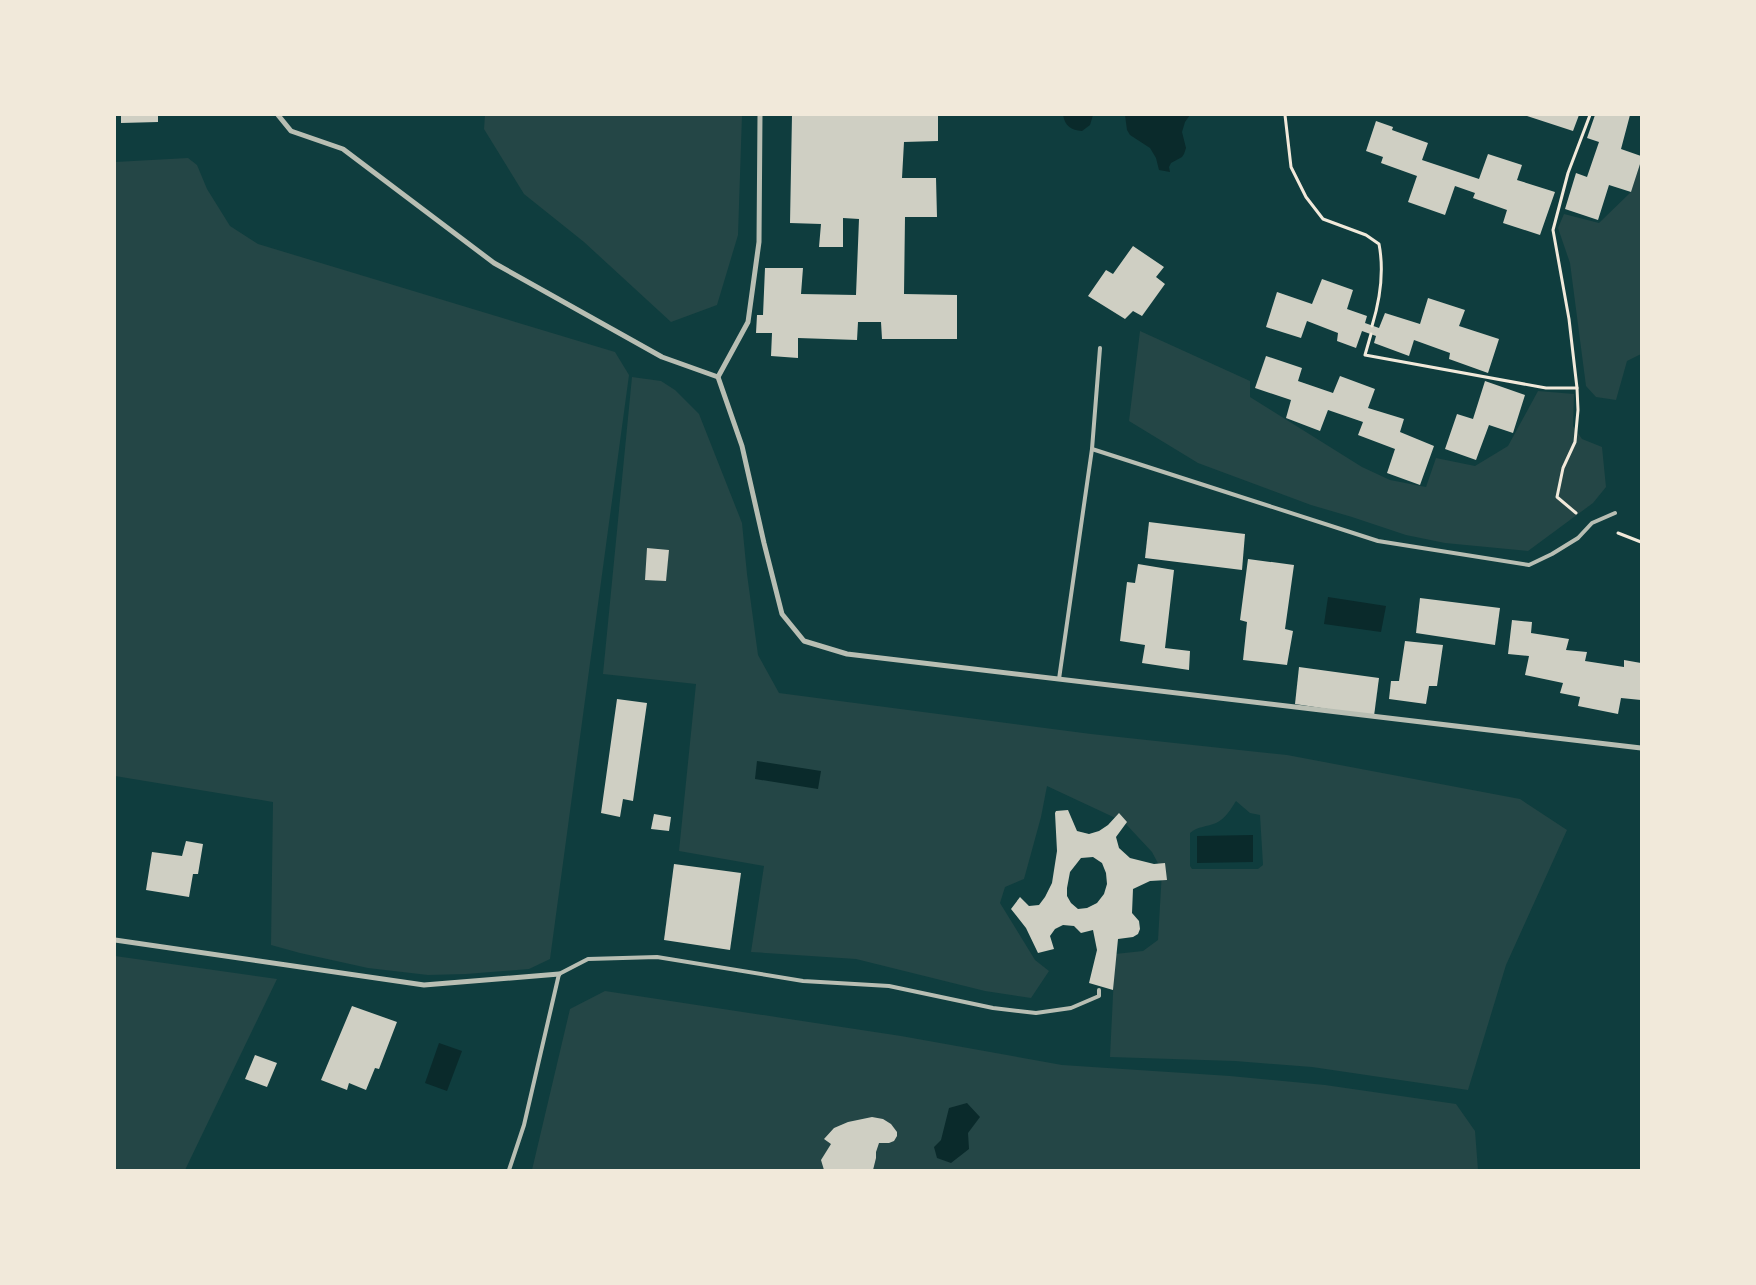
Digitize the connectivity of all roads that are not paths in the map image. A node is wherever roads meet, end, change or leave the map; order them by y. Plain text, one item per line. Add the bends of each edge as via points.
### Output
1 (278, 115) edge
2 (760, 115) edge
3 (1100, 348) dead end
4 (718, 377) junction
5 (1092, 449) junction
6 (1615, 513) dead end
7 (1059, 679) junction
8 (1641, 748) edge
9 (115, 940) edge
10 (560, 974) junction
11 (1099, 990) dead end
12 (509, 1170) edge

1 - 4 street via 291,131 343,149 494,263 662,357
2 - 4 street via 759,242 748,322
3 - 5 lane
4 - 7 street via 742,446 782,614 804,641 847,654
5 - 6 lane via 1378,541 1529,564 1552,554 1578,538 1592,523
5 - 7 lane
7 - 8 street
9 - 10 street via 424,985
10 - 11 lane via 588,959 657,957 803,981 889,986 993,1008 1036,1013 1071,1008 1099,996
10 - 12 lane via 524,1125

